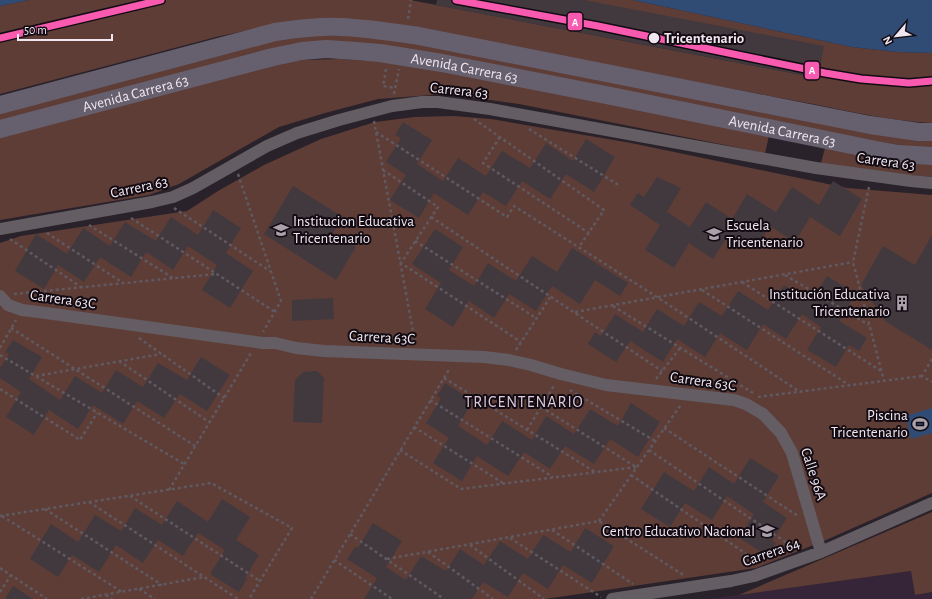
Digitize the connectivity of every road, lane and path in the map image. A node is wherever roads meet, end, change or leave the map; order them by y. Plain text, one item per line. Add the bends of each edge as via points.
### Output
1 (389, 55) junction
2 (395, 88) dead end
3 (452, 104) junction
4 (0, 105) edge
5 (372, 111) junction
6 (526, 127) dead end
7 (0, 129) edge
8 (376, 132) junction
9 (932, 132) edge
10 (500, 137) junction
11 (932, 156) edge
12 (235, 165) junction
13 (383, 170) junction
14 (871, 176) junction
15 (932, 183) edge
16 (620, 186) dead end
17 (160, 200) junction
18 (116, 208) junction
19 (75, 216) junction
20 (431, 217) junction
21 (32, 223) junction
22 (3, 232) edge
23 (590, 232) junction
24 (415, 241) junction
25 (579, 247) junction
26 (853, 262) junction
27 (401, 263) junction
28 (271, 271) junction
29 (216, 274) junction
30 (785, 274) junction
31 (173, 278) junction
32 (742, 282) junction
33 (124, 283) junction
34 (81, 287) junction
35 (701, 290) junction
36 (4, 295) edge
37 (551, 296) junction
38 (657, 297) junction
39 (612, 306) junction
40 (22, 310) junction
41 (275, 312) junction
42 (575, 312) junction
43 (536, 318) junction
44 (869, 325) junction
45 (11, 328) junction
46 (136, 336) dead end
47 (257, 342) junction
48 (521, 342) junction
49 (0, 348) edge
50 (680, 348) junction
51 (161, 354) junction
52 (0, 355) edge
53 (418, 355) junction
54 (456, 356) junction
55 (932, 359) edge
56 (509, 360) junction
57 (119, 361) junction
58 (75, 369) junction
59 (662, 371) junction
60 (882, 372) junction
61 (561, 374) junction
62 (36, 376) junction
63 (922, 376) junction
64 (444, 378) junction
65 (884, 381) junction
66 (932, 382) edge
67 (849, 385) junction
68 (0, 388) edge
69 (569, 389) dead end
70 (648, 390) junction
71 (800, 392) junction
72 (688, 394) junction
73 (759, 397) junction
74 (224, 398) junction
75 (430, 400) junction
76 (734, 400) junction
77 (541, 407) junction
78 (98, 413) junction
79 (763, 414) joint
80 (210, 422) junction
81 (414, 427) junction
82 (664, 428) junction
83 (527, 430) junction
84 (655, 441) junction
85 (195, 446) junction
86 (400, 450) junction
87 (649, 450) junction
88 (184, 464) junction
89 (637, 467) junction
90 (596, 472) junction
91 (631, 475) junction
92 (553, 478) junction
93 (503, 483) junction
94 (168, 490) junction
95 (130, 496) junction
96 (88, 502) junction
97 (932, 503) edge
98 (44, 509) junction
99 (1, 516) edge
100 (599, 521) junction
101 (814, 526) junction
102 (552, 530) junction
103 (350, 534) junction
104 (509, 537) junction
105 (470, 544) junction
106 (428, 552) junction
107 (821, 552) junction
108 (808, 557) junction
109 (387, 559) junction
110 (334, 560) junction
111 (0, 568) edge
112 (770, 571) junction
113 (11, 575) junction
114 (205, 577) junction
115 (260, 581) junction
116 (162, 585) junction
117 (701, 586) junction
118 (139, 589) junction
119 (0, 592) edge
120 (122, 592) junction
121 (647, 594) junction
122 (106, 595) junction
123 (47, 599) edge
124 (81, 599) edge
125 (112, 599) edge
126 (155, 599) edge
127 (238, 599) edge
128 (249, 599) edge
129 (311, 599) edge
130 (392, 599) edge
131 (444, 599) edge
132 (493, 599) edge
133 (544, 599) edge
134 (604, 599) edge
135 (612, 599) edge

1 - 2 path via 383,86
1 - 7 highway, Avenida Carrera 63 via 326,49 302,51 238,65
1 - 11 highway, Avenida Carrera 63 via 606,95 876,150
3 - 5 street, Carrera 63 via 422,102
3 - 10 path
3 - 14 street, Carrera 63
4 - 9 highway, Avenida Carrera 63 via 275,32 338,27 419,36 870,125
5 - 8 path
5 - 12 street, Carrera 63 via 297,133 267,146
6 - 16 path
8 - 13 path
8 - 25 path via 507,217 514,206
10 - 23 path via 604,210
10 - 23 path via 483,163
12 - 17 street, Carrera 63 via 193,188
12 - 28 path
13 - 20 path via 438,207
13 - 27 path
14 - 15 street, Carrera 63
14 - 26 path
17 - 18 street, Carrera 63
17 - 28 path
18 - 19 street, Carrera 63
18 - 29 path
19 - 21 street, Carrera 63
19 - 31 path
20 - 24 path
20 - 37 path
21 - 22 street, Carrera 63
21 - 33 path
22 - 34 path
23 - 25 path
24 - 27 path
24 - 43 path
25 - 38 path
26 - 30 path
26 - 44 path
27 - 48 path
27 - 53 path
28 - 41 path via 281,301
29 - 31 path
29 - 41 path
30 - 32 path
30 - 44 path
31 - 33 path
32 - 35 path
32 - 60 path
33 - 34 path
34 - 36 path
35 - 38 path
35 - 67 path
36 - 40 street, Carrera 63C via 8,305
37 - 42 path
37 - 43 path
38 - 39 path
38 - 71 path
39 - 42 path
39 - 50 path
40 - 45 path
40 - 47 street, Carrera 63C
41 - 47 path
42 - 59 path
43 - 48 path
44 - 60 path
45 - 49 path
45 - 58 path
46 - 51 path
47 - 53 street, Carrera 63C via 324,351
47 - 74 path
48 - 56 path
50 - 59 path
50 - 73 path
51 - 57 path
51 - 74 path
52 - 62 path
53 - 54 street, Carrera 63C
54 - 56 street, Carrera 63C
54 - 64 path
55 - 63 path
56 - 61 street, Carrera 63C
57 - 58 path
57 - 80 path
58 - 62 path
58 - 85 path
59 - 70 path
60 - 65 path
61 - 70 street, Carrera 63C via 606,385
61 - 77 path
62 - 78 path
63 - 65 path
63 - 66 path
64 - 75 path
64 - 83 path
65 - 67 path
67 - 71 path
68 - 78 path via 80,440
69 - 84 path
70 - 72 street, Carrera 63C
71 - 73 path
72 - 76 street, Carrera 63C
72 - 82 path
73 - 76 path
74 - 80 path
75 - 81 path
75 - 92 path
76 - 79 street, Carrera 63C
77 - 83 path
77 - 89 path
78 - 88 path
79 - 101 street, Calle 96A via 781,433 792,453
80 - 85 path
81 - 86 path
81 - 93 path
82 - 84 path
82 - 101 path
83 - 90 path
84 - 87 path
85 - 88 path
86 - 93 path via 462,488
86 - 103 path
87 - 89 path
87 - 108 path
88 - 94 path
89 - 90 path
89 - 91 path
90 - 92 path
91 - 100 path
91 - 112 path
92 - 93 path
94 - 95 path
94 - 115 path via 211,484 292,528
95 - 96 path
95 - 115 path
96 - 98 path
96 - 114 path
97 - 107 street, Carrera 64
98 - 99 path
98 - 116 path
99 - 120 path
100 - 102 path
100 - 117 path
101 - 107 street, Calle 96A
102 - 104 path
102 - 121 path
103 - 109 path
103 - 110 path
104 - 105 path
104 - 134 path
105 - 106 path
105 - 133 path
106 - 109 path
106 - 132 path
107 - 108 street, Carrera 64
108 - 112 street, Carrera 64
109 - 131 path
110 - 129 path
110 - 130 path
111 - 113 path
112 - 117 street, Carrera 64
113 - 119 path
113 - 123 path
114 - 116 path
114 - 127 path
115 - 128 path
116 - 118 path
117 - 121 street, Carrera 64
118 - 120 path
118 - 126 path
120 - 122 path
121 - 135 street, Carrera 64
122 - 124 path
122 - 125 path

